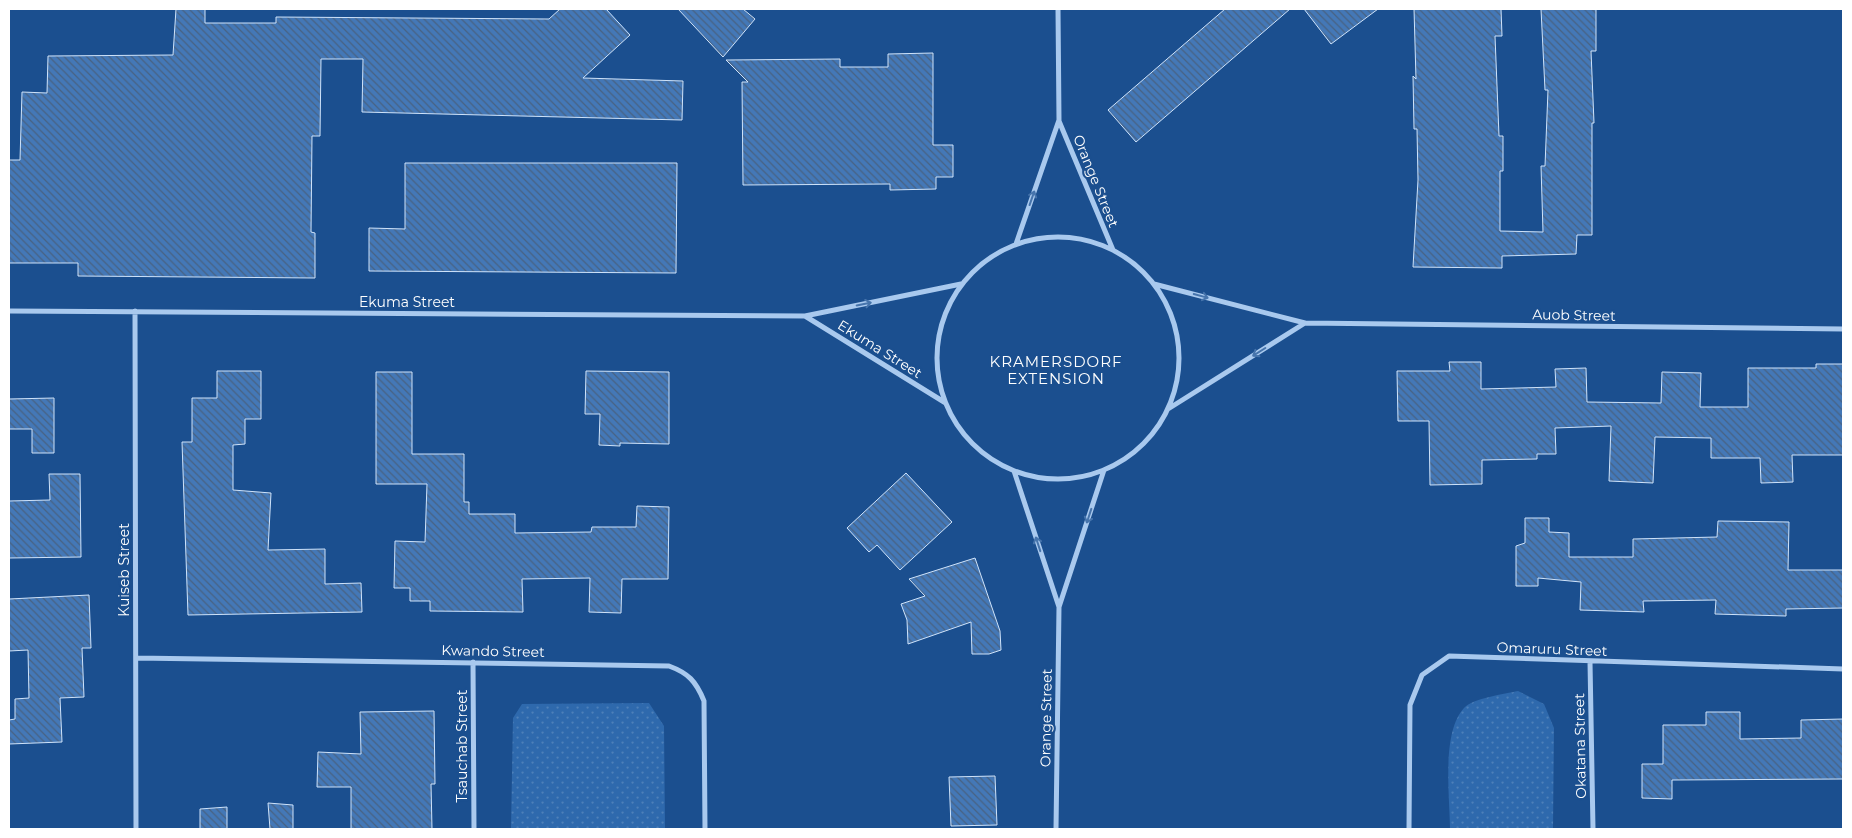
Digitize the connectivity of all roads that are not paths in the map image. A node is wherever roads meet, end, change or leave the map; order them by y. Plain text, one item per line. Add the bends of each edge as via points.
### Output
1 (1058, 9) edge
2 (1059, 120) junction
3 (1016, 244) junction
4 (1112, 250) junction
5 (961, 284) junction
6 (1154, 284) junction
7 (9, 311) edge
8 (135, 311) junction
9 (805, 316) junction
10 (1306, 323) junction
11 (1843, 329) edge
12 (944, 402) junction
13 (1168, 409) junction
14 (1104, 470) junction
15 (1014, 471) junction
16 (1059, 607) junction
17 (136, 658) junction
18 (473, 662) junction
19 (1590, 662) junction
20 (1843, 669) edge
21 (136, 829) edge
22 (474, 829) edge
23 (705, 829) edge
24 (1056, 829) edge
25 (1409, 829) edge
26 (1594, 829) edge

1 - 2 street, Orange Street
3 -> 2 street, Orange Street
2 - 4 street, Orange Street
3 - 4 street via 1048,237 1082,239
3 - 5 street via 986,260
4 - 6 street via 1135,264
9 -> 5 street, Ekuma Street
5 - 12 street via 941,321 936,362
6 -> 10 street, Auob Street
6 - 13 street via 1170,313 1179,345 1177,378
7 - 8 street, Ekuma Street
8 - 9 street, Ekuma Street
8 - 17 street, Kuiseb Street
9 - 12 street, Ekuma Street
10 - 11 street, Auob Street
10 -> 13 street
12 - 15 street via 961,431 984,455
13 - 14 street via 1152,434 1130,455
14 - 15 street via 1074,478 1044,478
14 -> 16 street, Orange Street
16 -> 15 street, Orange Street
16 - 24 street, Orange Street
17 - 18 street, Kwando Street
17 - 21 street, Kuiseb Street
18 - 22 street, Tsauchab Street
18 - 23 street, Kwando Street via 669,666 686,673 698,684 704,701
19 - 20 street, Omaruru Street
19 - 25 street, Omaruru Street via 1449,656 1422,675 1410,705
19 - 26 street, Okatana Street

